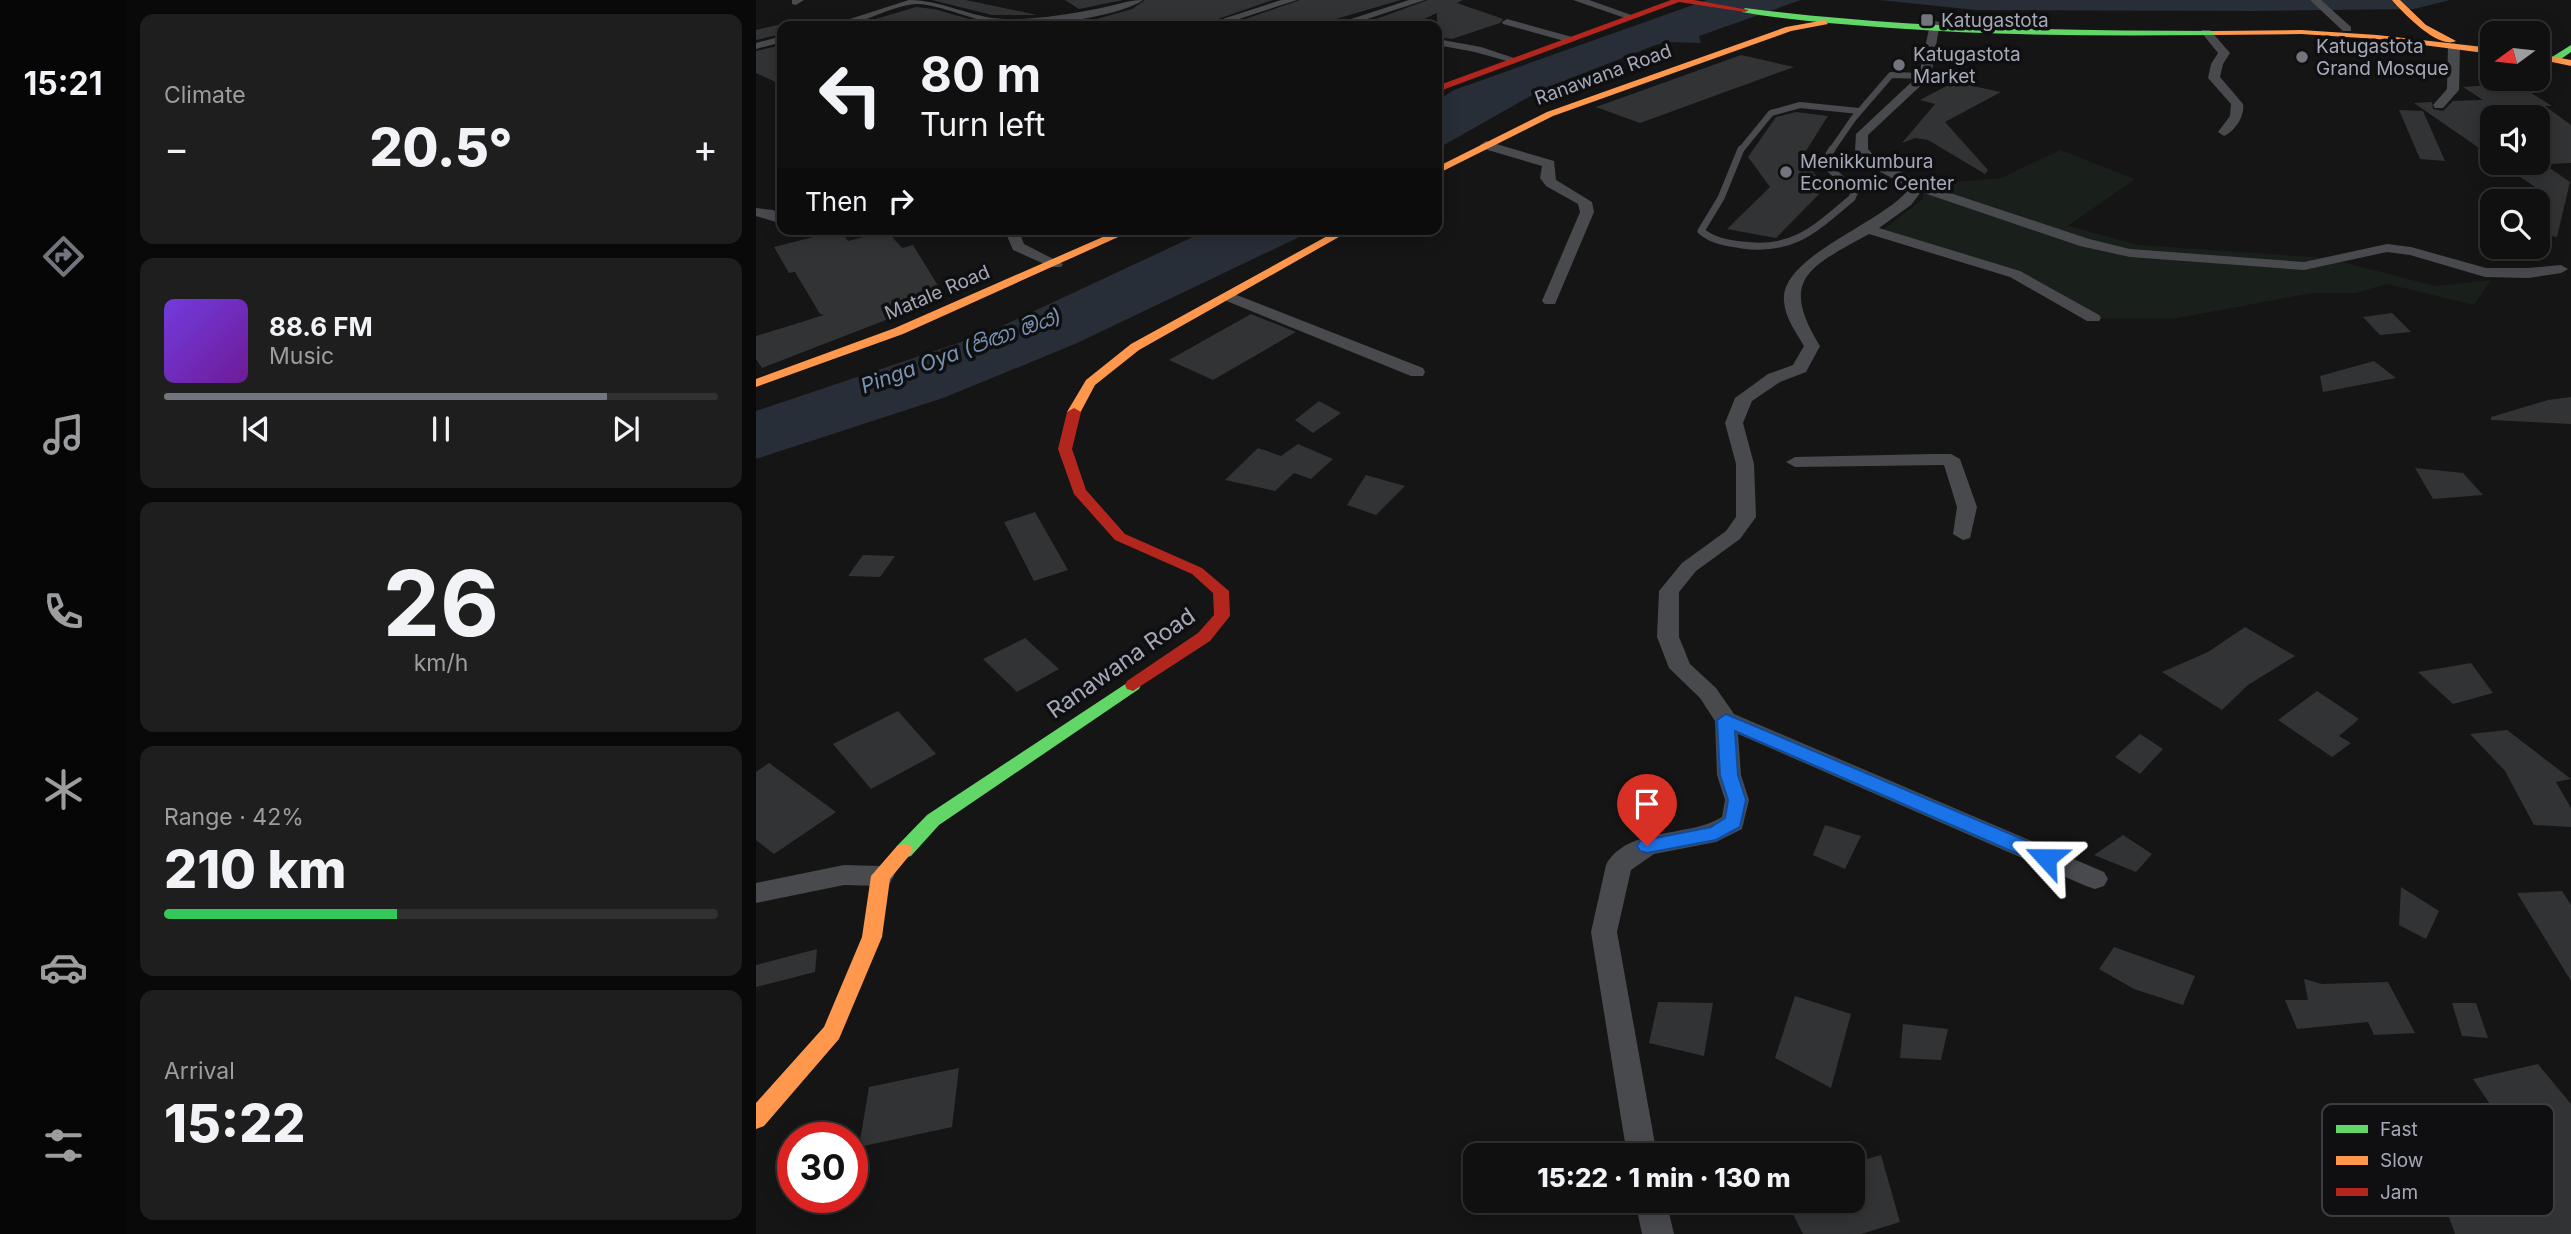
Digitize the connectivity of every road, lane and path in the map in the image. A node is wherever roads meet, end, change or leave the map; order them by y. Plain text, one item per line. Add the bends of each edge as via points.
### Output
1 (1138, 0) edge
2 (1292, 0) edge
3 (1420, 0) edge
4 (1578, 0) edge
5 (1713, 0) edge
6 (2315, 0) edge
7 (2380, 0) edge
8 (918, 1) edge
9 (1684, 1) edge
10 (1629, 16) junction
11 (1779, 17) junction
12 (850, 21) edge
13 (993, 21) edge
14 (1054, 21) edge
15 (1223, 21) edge
16 (1350, 21) edge
17 (1507, 22) dead end
18 (1935, 25) junction
19 (2408, 26) edge
20 (2347, 29) junction
21 (2206, 32) junction
22 (1567, 38) junction
23 (777, 41) edge
24 (1442, 42) edge
25 (2453, 43) junction
26 (756, 46) edge
27 (2480, 47) edge
28 (1514, 60) junction
29 (1925, 76) junction
30 (1442, 87) edge
31 (2439, 105) dead end
32 (1859, 111) junction
33 (2224, 132) dead end
34 (1486, 145) junction
35 (1442, 168) edge
36 (1918, 187) junction
37 (756, 212) edge
38 (777, 218) edge
39 (1869, 230) junction
40 (1013, 235) edge
41 (1118, 235) edge
42 (1338, 235) edge
43 (1056, 264) junction
44 (2561, 270) dead end
45 (1229, 297) junction
46 (1550, 301) dead end
47 (2093, 318) dead end
48 (1417, 372) dead end
49 (756, 383) edge
50 (1795, 462) dead end
51 (1963, 534) dead end
52 (1726, 720) junction
53 (881, 876) junction
54 (2095, 879) dead end
55 (756, 893) edge
56 (756, 1119) edge
57 (1640, 1143) edge
58 (1653, 1213) edge
59 (1658, 1234) edge

1 - 14 street
2 - 15 street
3 - 16 street
4 - 10 street
5 - 11 main road
6 - 20 street
7 - 19 main road
8 - 12 street
8 - 13 street
9 - 10 main road
9 - 11 main road
10 - 22 main road
11 - 18 main road
11 - 34 main road, Ranawana Road
17 - 22 street
18 - 20 main road
18 - 21 main road via 2093,34
18 - 29 street
19 - 20 main road
19 - 21 main road
19 - 25 main road
21 - 33 street via 2224,53 2214,78 2240,110
22 - 28 main road
23 - 26 street
24 - 28 street
25 - 27 main road
25 - 31 street via 2453,90
28 - 30 main road
29 - 32 lane via 1891,75
29 - 36 street via 1862,134 1861,150 1871,161
32 - 32 lane via 1826,159 1831,170 1856,191 1801,240 1783,247 1751,247 1709,239 1701,231 1721,198 1739,152 1771,113 1800,104
34 - 35 main road, Ranawana Road
34 - 46 street via 1549,164 1551,183 1585,202 1587,212
36 - 39 street via 1912,198
36 - 44 street via 2074,240 2130,253 2304,266 2387,248 2485,272
37 - 38 street
39 - 47 street via 2015,274
39 - 52 street via 1806,266 1791,292 1796,317 1812,346 1800,368 1744,398 1734,423 1745,464 1746,517 1669,591 1668,637 1680,668 1708,693
40 - 43 street via 1018,247
41 - 43 main road, Matale Road
42 - 45 main road, Ranawana Road
43 - 49 main road, Matale Road via 948,312
45 - 48 street
45 - 53 main road, Ranawana Road via 1135,347 1090,383 1073,415 1065,449 1079,491 1120,537 1197,571 1221,591 1222,616 1204,637 933,820
50 - 51 street via 1951,459 1966,507
52 - 54 street
52 - 57 street via 1729,775 1737,800 1733,822 1716,833 1647,846 1619,865 1604,932
53 - 55 street via 844,875
53 - 56 main road via 872,937 832,1033
58 - 59 street

